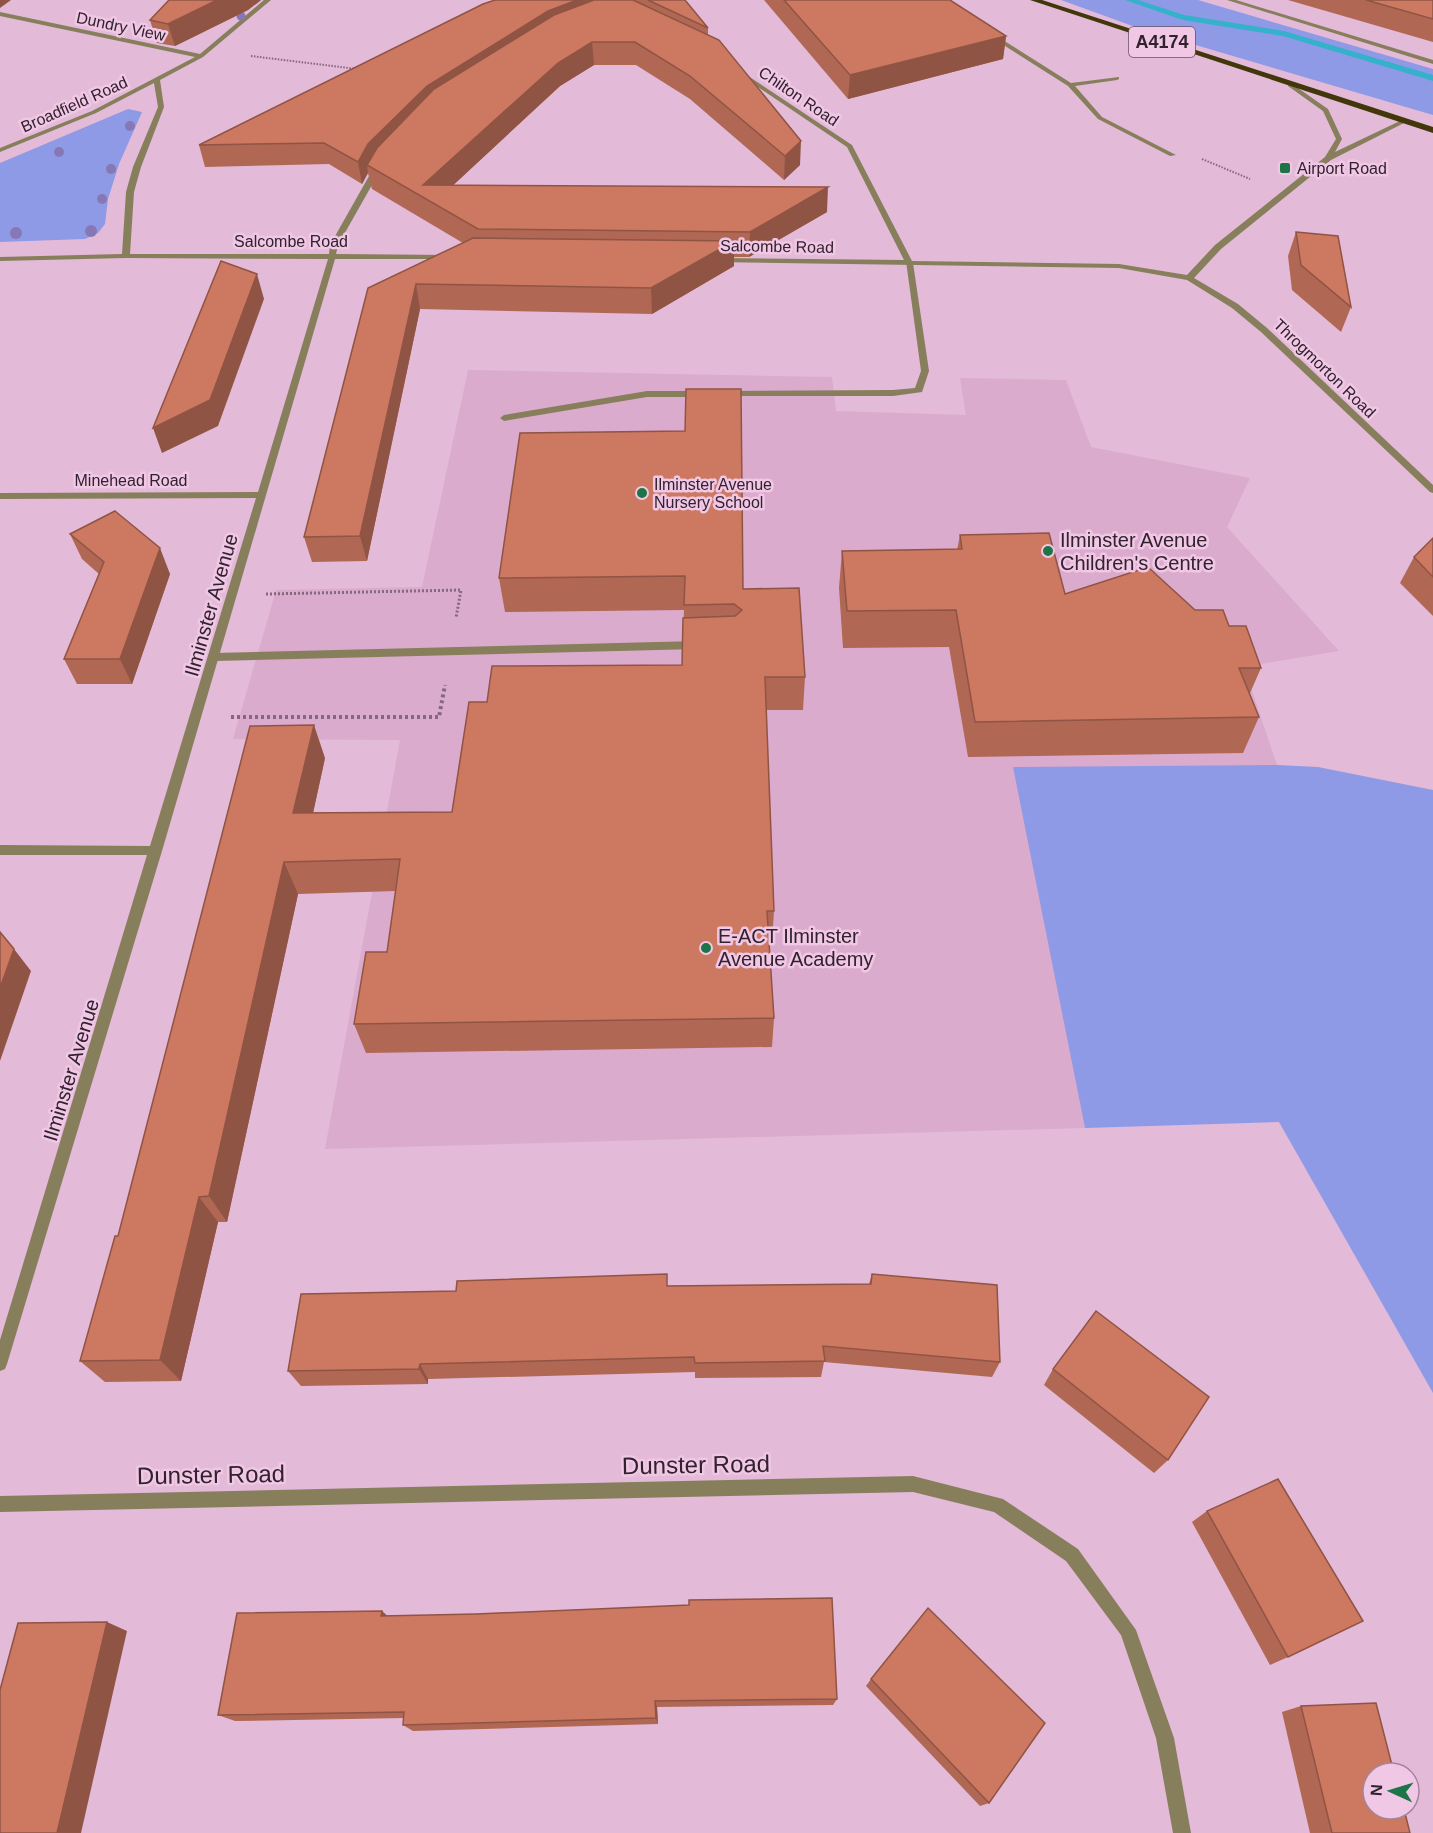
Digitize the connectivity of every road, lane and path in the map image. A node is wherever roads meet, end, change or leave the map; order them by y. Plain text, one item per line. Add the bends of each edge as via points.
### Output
1 (268, 0) edge
2 (1034, 0) edge
3 (1235, 0) edge
4 (0, 14) edge
5 (984, 31) edge
6 (209, 51) junction
7 (201, 56) junction
8 (1433, 62) edge
9 (734, 68) edge
10 (357, 69) edge
11 (1117, 78) dead end
12 (158, 80) junction
13 (1070, 85) junction
14 (1290, 85) junction
15 (1404, 121) junction
16 (1433, 130) edge
17 (0, 150) edge
18 (1172, 155) joint
19 (1328, 158) junction
20 (385, 160) edge
21 (1286, 194) junction
22 (126, 256) junction
23 (333, 256) junction
24 (462, 257) edge
25 (0, 259) edge
26 (708, 260) edge
27 (909, 263) junction
28 (1189, 279) junction
29 (706, 394) edge
30 (717, 394) edge
31 (504, 418) dead end
32 (1433, 472) edge
33 (1418, 476) junction
34 (1433, 490) edge
35 (262, 495) junction
36 (0, 496) edge
37 (711, 645) edge
38 (214, 657) junction
39 (0, 850) edge
40 (156, 851) junction
41 (0, 1364) edge
42 (0, 1504) edge
43 (1182, 1833) edge

1 - 6 street, Broadfield Road
2 - 14 highway, A4174
3 - 8 street
4 - 7 street, Dundry View
5 - 13 street
6 - 7 street, Broadfield Road
6 - 10 path
7 - 12 street, Broadfield Road
9 - 27 street, Chilton Road via 850,146
11 - 13 street
12 - 17 street, Broadfield Road via 94,112
12 - 22 street, Broadfield Road via 161,107 130,192
13 - 18 street via 1100,118
14 - 15 highway, A4174
14 - 19 street via 1326,110 1339,139
15 - 16 highway, A4174
15 - 19 street
18 - 21 path via 1180,150
19 - 21 street
20 - 23 street, Ilminster Avenue via 351,212 334,245
21 - 28 street via 1218,247
22 - 23 street, Salcombe Road
22 - 25 street, Salcombe Road
23 - 24 street, Salcombe Road
23 - 35 street, Ilminster Avenue
26 - 27 street, Salcombe Road
27 - 28 street, Salcombe Road via 1119,266
27 - 30 street, Chilton Road via 925,371 919,390
28 - 33 street, Throgmorton Road via 1235,306 1264,330
29 - 31 street via 647,394
32 - 33 street
33 - 34 street, Throgmorton Road
35 - 36 street, Minehead Road
35 - 38 street, Ilminster Avenue
37 - 38 street
38 - 40 street, Ilminster Avenue
39 - 40 street
40 - 41 street, Ilminster Avenue
42 - 43 street, Dunster Road via 913,1484 997,1505 1072,1555 1128,1630 1165,1737

